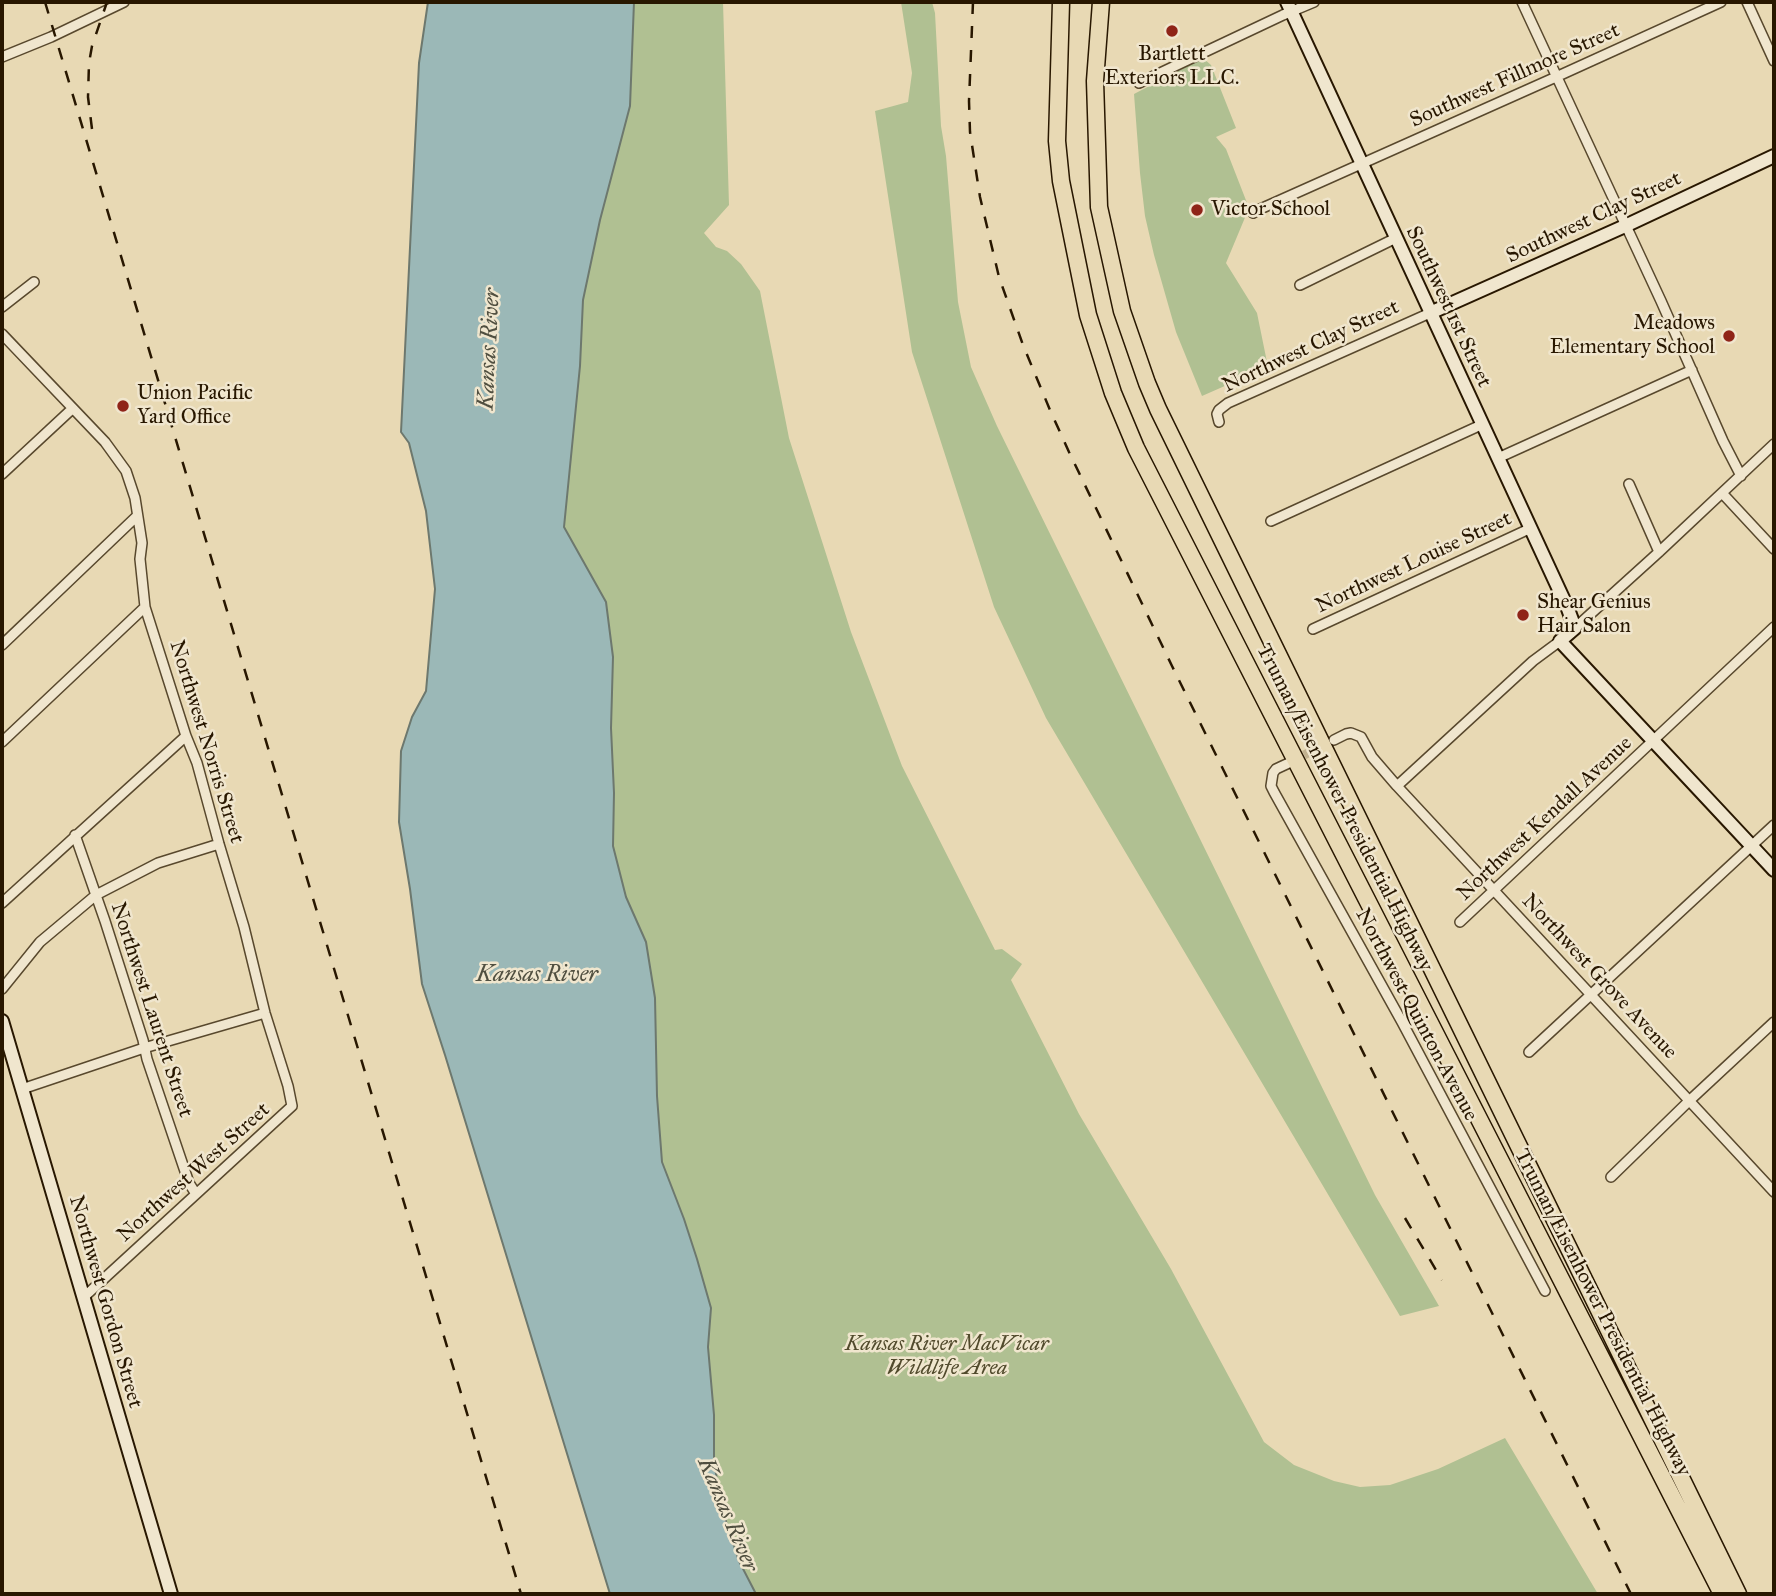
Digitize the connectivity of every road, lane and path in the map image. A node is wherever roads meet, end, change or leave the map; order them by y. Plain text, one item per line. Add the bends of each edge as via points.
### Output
1 (124, 2) edge
2 (1052, 2) edge
3 (1061, 2) edge
4 (1314, 2) edge
5 (1522, 2) edge
6 (1721, 2) edge
7 (1747, 2) edge
8 (1102, 3) edge
9 (1289, 7) edge
10 (2, 57) edge
11 (1774, 61) edge
12 (1556, 77) junction
13 (1139, 83) dead end
14 (1057, 104) junction
15 (1774, 156) edge
16 (1361, 164) junction
17 (1253, 213) dead end
18 (1625, 226) junction
19 (1396, 238) junction
20 (34, 282) dead end
21 (1300, 285) dead end
22 (2, 307) edge
23 (1430, 313) junction
24 (2, 334) edge
25 (1692, 370) junction
26 (72, 409) junction
27 (1219, 422) dead end
28 (1481, 425) junction
29 (1774, 444) edge
30 (1498, 458) junction
31 (2, 474) edge
32 (1741, 476) junction
33 (1629, 484) dead end
34 (1722, 493) junction
35 (137, 516) junction
36 (1271, 521) dead end
37 (1529, 529) junction
38 (1774, 549) edge
39 (1659, 552) junction
40 (145, 607) junction
41 (1774, 627) edge
42 (1575, 628) junction
43 (1313, 629) dead end
44 (1560, 641) junction
45 (2, 645) edge
46 (186, 736) junction
47 (1334, 740) tunnel mouth
48 (1653, 740) junction
49 (2, 742) edge
50 (1291, 762) tunnel mouth
51 (1397, 786) junction
52 (1774, 825) edge
53 (75, 835) junction
54 (219, 844) junction
55 (1752, 846) junction
56 (1774, 870) edge
57 (1494, 890) junction
58 (96, 895) junction
59 (2, 902) edge
60 (1460, 922) dead end
61 (2, 989) edge
62 (1591, 995) junction
63 (265, 1013) junction
64 (2, 1021) edge
65 (1774, 1022) edge
66 (144, 1048) junction
67 (1530, 1052) dead end
68 (22, 1089) junction
69 (291, 1101) joint
70 (1689, 1101) junction
71 (1611, 1177) dead end
72 (1774, 1192) edge
73 (196, 1195) junction
74 (1545, 1291) dead end
75 (84, 1297) junction
76 (172, 1594) edge
77 (1722, 1594) edge
78 (1738, 1594) edge

1 - 10 street
2 - 14 highway
3 - 14 highway, Truman/Eisenhower Presidential Highway
4 - 9 street
5 - 12 street
6 - 12 street, Southwest Fillmore Street
7 - 11 street
8 - 78 highway, Truman/Eisenhower Presidential Highway via 1094,80 1099,207 1122,311 1147,383
9 - 13 street
9 - 16 street, Southwest 1st Street
12 - 16 street, Southwest Fillmore Street
12 - 18 street
14 - 77 highway, Truman/Eisenhower Presidential Highway via 1061,181 1088,315 1136,448
15 - 18 street, Southwest Clay Street
16 - 17 street, Southwest Fillmore Street
16 - 19 street, Southwest 1st Street
18 - 23 street, Southwest Clay Street
18 - 25 street
19 - 21 street
19 - 23 street, Southwest 1st Street
20 - 22 street
23 - 27 street, Northwest Clay Street via 1228,403 1217,414
23 - 28 street, Southwest 1st Street
24 - 26 street
25 - 30 street
25 - 32 street
26 - 31 street
26 - 35 street, Northwest Norris Street via 126,471
28 - 30 street, Southwest 1st Street
28 - 36 street
29 - 32 street
30 - 37 street, Southwest 1st Street
32 - 34 street
33 - 39 street
34 - 38 street
34 - 39 street
35 - 40 street, Northwest Norris Street
35 - 45 street
37 - 42 street, Southwest 1st Street
37 - 43 street, Northwest Louise Street
39 - 42 street
40 - 46 street, Northwest Norris Street
40 - 49 street
41 - 48 street, Northwest Kendall Avenue
42 - 44 street
44 - 48 street
44 - 51 street
46 - 53 street
46 - 54 street, Northwest Norris Street
47 - 51 street via 1351,733 1361,737
48 - 55 street
48 - 57 street, Northwest Kendall Avenue
50 - 74 street, Northwest Quinton Avenue via 1273,773 1274,792
51 - 57 street, Northwest Grove Avenue
52 - 55 street
53 - 58 street, Northwest Laurent Street
53 - 59 street
54 - 58 street via 159,863
54 - 63 street, Northwest Norris Street
55 - 56 street
55 - 62 street
57 - 60 street, Northwest Kendall Avenue
57 - 62 street, Northwest Grove Avenue
58 - 61 street via 40,943
58 - 66 street, Northwest Laurent Street
62 - 67 street
62 - 70 street, Northwest Grove Avenue
63 - 66 street
63 - 69 street, Northwest Norris Street
64 - 68 street, Northwest Gordon Street
65 - 70 street
66 - 68 street
66 - 73 street, Northwest Laurent Street
68 - 75 street, Northwest Gordon Street
69 - 73 street, Northwest West Street via 289,1111
70 - 71 street
70 - 72 street, Northwest Grove Avenue
73 - 75 street, Northwest West Street
75 - 76 street, Northwest Gordon Street

